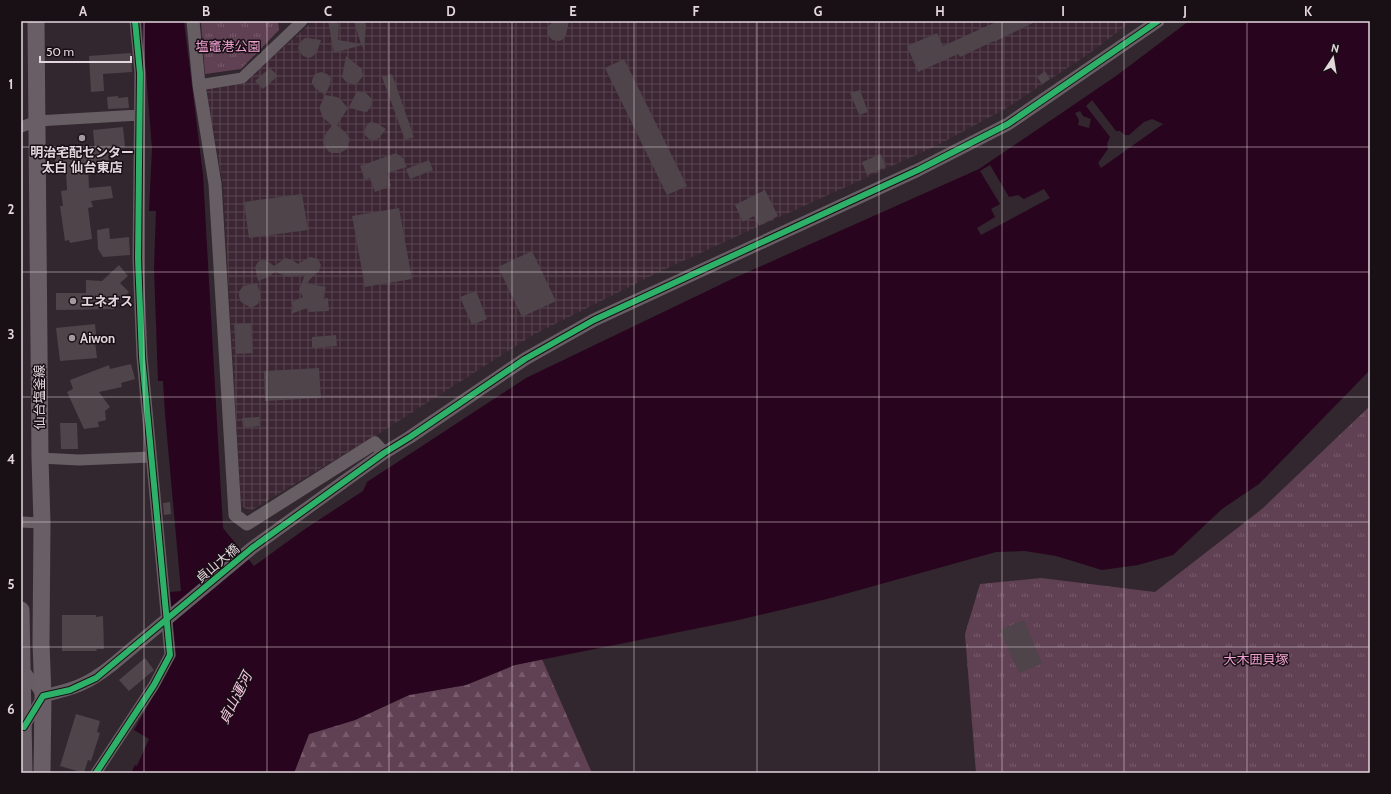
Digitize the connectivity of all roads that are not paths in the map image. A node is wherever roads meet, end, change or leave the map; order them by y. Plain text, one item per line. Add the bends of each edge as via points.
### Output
1 (36, 21) edge
2 (135, 21) edge
3 (193, 21) edge
4 (302, 21) edge
5 (1158, 21) edge
6 (199, 85) junction
7 (139, 115) junction
8 (29, 124) edge
9 (384, 453) junction
10 (151, 457) junction
11 (40, 458) junction
12 (21, 522) edge
13 (42, 523) junction
14 (21, 610) edge
15 (21, 666) edge
16 (43, 696) junction
17 (24, 727) junction
18 (24, 773) edge
19 (42, 773) edge
20 (96, 773) edge

1 - 8 main road, 仙台塩釜線
2 - 7 street via 140,73
3 - 6 street
4 - 6 street via 242,78
5 - 9 street, 貞山大橋 via 1008,124 918,170 594,320 525,359
6 - 9 street via 215,184 235,515 247,524 375,443
7 - 8 street
7 - 10 street via 138,259 142,357
8 - 11 main road, 仙台塩釜線
9 - 16 street, 貞山大橋, bridge via 252,548 96,678 70,690
10 - 11 street via 79,460
10 - 20 street via 170,655 154,685
11 - 13 main road, 仙台塩釜線
12 - 13 street
13 - 16 main road, 仙台塩釜線 via 40,643
14 - 15 main road
15 - 16 street
15 - 17 main road
16 - 17 street
16 - 19 main road, 仙台塩釜線
17 - 18 main road

